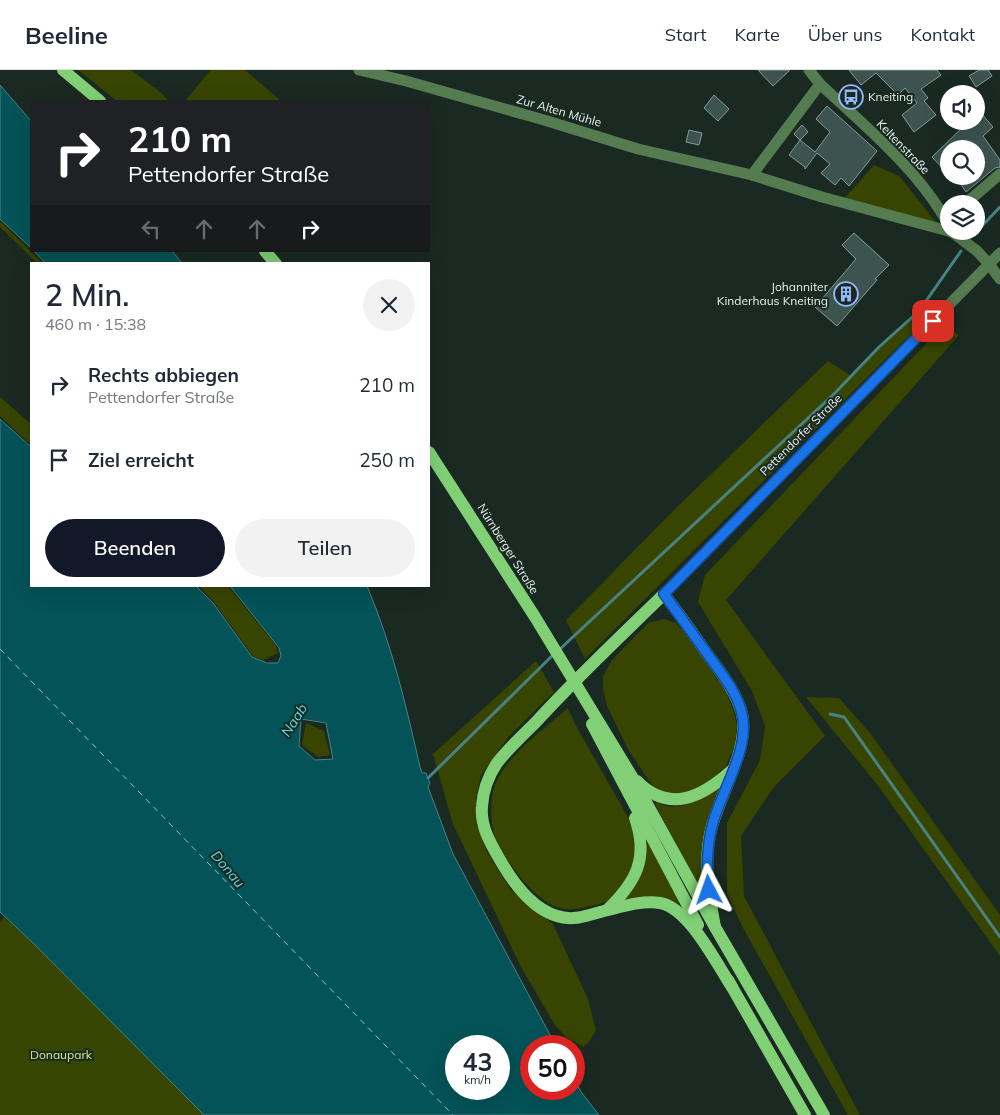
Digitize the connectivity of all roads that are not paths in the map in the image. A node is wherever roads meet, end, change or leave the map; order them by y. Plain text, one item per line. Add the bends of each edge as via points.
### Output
1 (63, 70) edge
2 (359, 70) edge
3 (809, 70) edge
4 (820, 84) junction
5 (99, 100) edge
6 (1000, 174) edge
7 (752, 175) junction
8 (976, 195) edge
9 (940, 213) edge
10 (940, 223) edge
11 (965, 240) edge
12 (266, 252) edge
13 (1000, 253) edge
14 (274, 262) edge
15 (989, 264) junction
16 (1000, 279) edge
17 (430, 454) edge
18 (664, 594) junction
19 (561, 663) junction
20 (614, 768) junction
21 (732, 769) junction
22 (631, 774) junction
23 (607, 910) junction
24 (715, 928) junction
25 (732, 987) junction
26 (805, 1115) edge
27 (824, 1115) edge

1 - 5 main road
2 - 7 street, Zur Alten Mühle via 638,149
3 - 4 street, Keltenstraße
4 - 7 street
4 - 9 street, Keltenstraße via 903,162
6 - 8 street
7 - 10 street, Zur Alten Mühle via 822,197
11 - 15 street, Zur Alten Mühle
12 - 14 main road
13 - 15 street, Pettendorfer Straße
15 - 16 street
15 - 18 street, Pettendorfer Straße
17 - 19 main road, Nürnberger Straße
18 - 21 main road via 738,701 744,730 740,752
18 - 23 main road via 544,712 497,764 482,806 483,826 489,842 508,874 539,907 556,916 582,917
19 - 20 main road
19 - 22 main road
20 - 23 main road via 638,827 641,849 636,875
20 - 25 main road
21 - 22 main road via 701,793 675,800 653,794
21 - 24 main road via 708,842 708,880
22 - 24 main road
23 - 25 main road via 651,902 672,907 691,924
24 - 27 main road
25 - 26 main road

